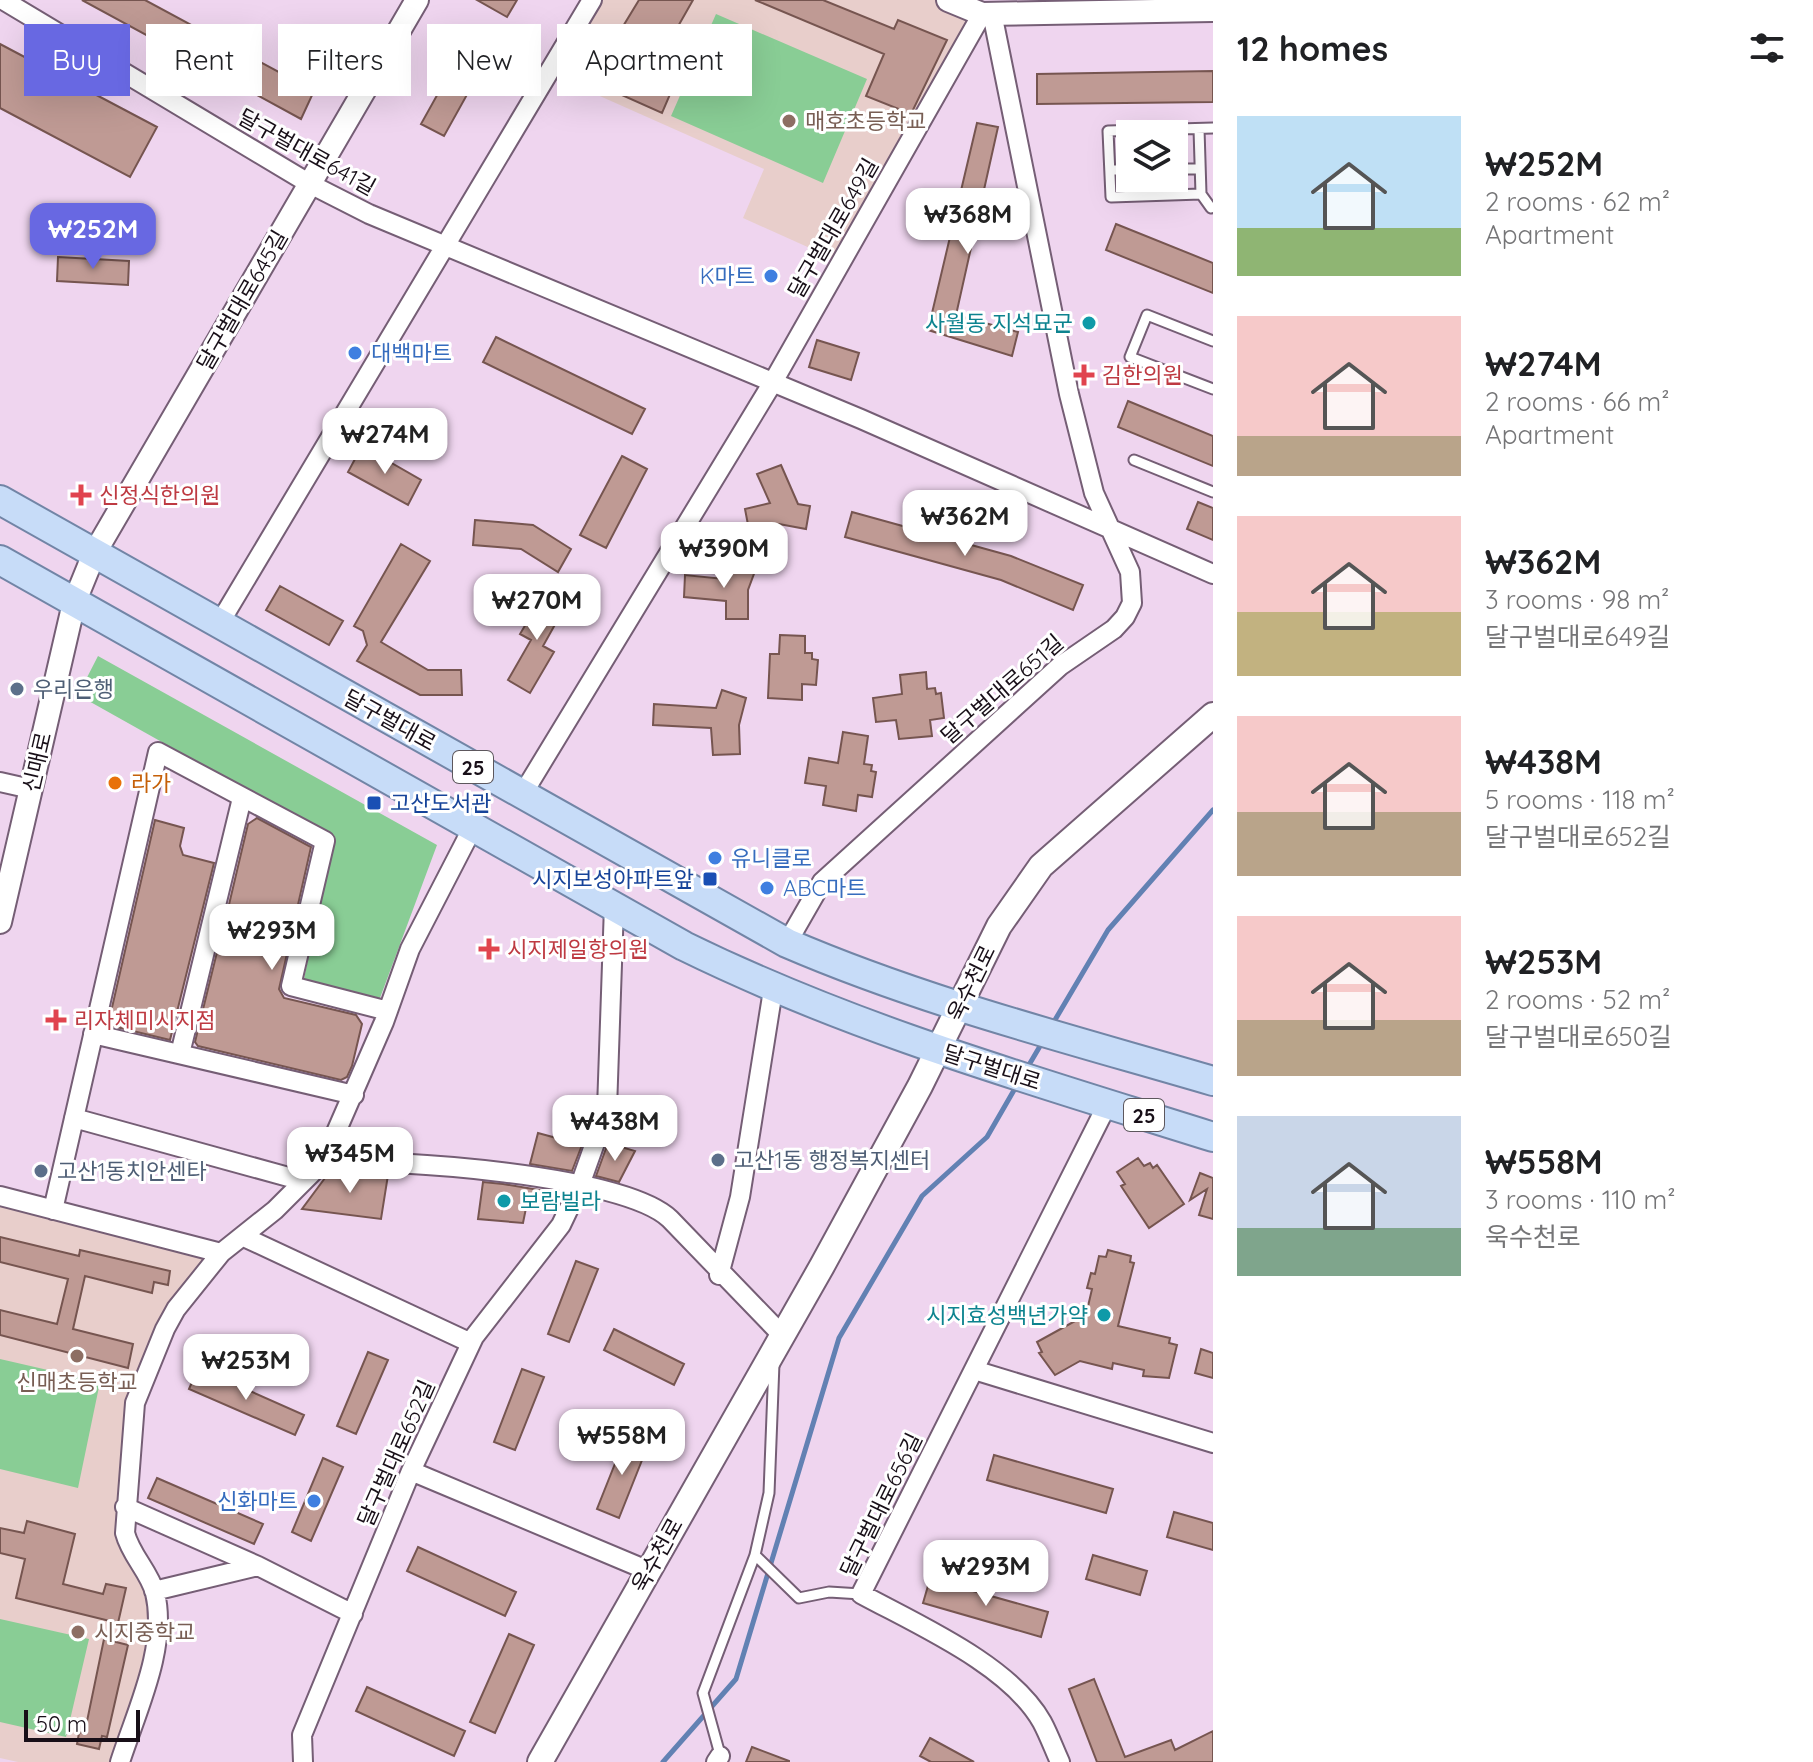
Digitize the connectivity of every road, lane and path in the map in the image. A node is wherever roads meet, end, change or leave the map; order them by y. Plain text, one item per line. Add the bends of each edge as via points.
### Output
1 (3, 0) edge
2 (417, 0) edge
3 (592, 0) edge
4 (948, 0) edge
5 (1213, 10) edge
6 (987, 13) junction
7 (1213, 128) edge
8 (1199, 129) junction
9 (1188, 169) edge
10 (1200, 169) junction
11 (1110, 170) junction
12 (1116, 170) edge
13 (310, 184) junction
14 (1201, 194) junction
15 (1211, 208) dead end
16 (436, 242) junction
17 (1213, 341) edge
18 (773, 382) junction
19 (1213, 389) edge
20 (1134, 460) dead end
21 (1213, 492) edge
22 (0, 500) edge
23 (1114, 533) junction
24 (94, 554) junction
25 (0, 560) edge
26 (1213, 574) edge
27 (74, 603) junction
28 (219, 624) junction
29 (1213, 715) edge
30 (0, 782) edge
31 (31, 789) junction
32 (522, 795) junction
33 (242, 798) junction
34 (473, 827) junction
35 (614, 906) junction
36 (0, 922) edge
37 (787, 943) junction
38 (773, 990) junction
39 (960, 1005) junction
40 (388, 1011) junction
41 (93, 1034) junction
42 (938, 1050) junction
43 (180, 1054) junction
44 (1213, 1081) edge
45 (354, 1095) junction
46 (1107, 1105) junction
47 (74, 1118) junction
48 (1213, 1137) edge
49 (323, 1162) junction
50 (303, 1181) junction
51 (580, 1185) junction
52 (0, 1196) edge
53 (53, 1210) junction
54 (244, 1237) junction
55 (221, 1253) junction
56 (719, 1275) junction
57 (777, 1341) junction
58 (471, 1343) junction
59 (974, 1370) junction
60 (1213, 1443) edge
61 (411, 1471) junction
62 (125, 1507) junction
63 (755, 1555) junction
64 (258, 1566) junction
65 (649, 1571) junction
66 (154, 1591) junction
67 (861, 1594) junction
68 (353, 1614) junction
69 (719, 1760) edge
70 (120, 1762) edge
71 (303, 1762) edge
72 (540, 1762) edge
73 (1060, 1762) edge

1 - 13 street, 달구벌대로641길
2 - 13 street, 달구벌대로645길
3 - 16 street
4 - 6 street
5 - 6 street
6 - 18 street, 달구벌대로649길
6 - 23 street, 달구벌대로651길 via 1069,394 1094,493
7 - 8 lane
8 - 10 lane
8 - 11 lane via 1108,131
9 - 10 lane
10 - 14 lane
11 - 12 lane
11 - 14 lane via 1111,197
13 - 16 street, 달구벌대로641길
13 - 24 street, 달구벌대로645길
14 - 15 lane
16 - 18 street, 달구벌대로641길
16 - 28 street
17 - 19 lane via 1147,315 1130,357
18 - 23 street
18 - 32 street, 달구벌대로649길
20 - 21 lane
22 - 24 main road, 달구벌대로 / 25
23 - 26 street
23 - 37 street, 달구벌대로651길 via 1134,587 1125,617 1060,666 822,882
24 - 27 street, 달구벌대로645길
24 - 28 main road, 달구벌대로 / 25
25 - 27 main road, 달구벌대로 / 25
27 - 31 street, 신매로
27 - 34 main road, 달구벌대로 / 25
28 - 32 main road, 달구벌대로 / 25
29 - 39 main road, 욱수천로 via 1041,866 999,926
30 - 31 street
31 - 36 street, 신매로
32 - 37 main road, 달구벌대로 / 25
33 - 40 street via 325,841 291,986
33 - 41 street via 158,752
33 - 43 street
34 - 35 main road, 달구벌대로 / 25
34 - 40 street via 410,949
35 - 38 main road, 달구벌대로 / 25
35 - 51 street, 달구벌대로652길 via 607,1109
37 - 39 main road, 달구벌대로 / 25
38 - 42 main road, 달구벌대로 / 25
38 - 56 street via 740,1197
39 - 42 main road, 욱수천로
39 - 44 main road, 달구벌대로
40 - 45 street
41 - 43 street
41 - 47 street
42 - 46 main road, 달구벌대로 / 25
42 - 57 main road, 욱수천로
43 - 45 street
45 - 49 street
46 - 48 main road, 달구벌대로 / 25
46 - 59 street, 달구벌대로656길
47 - 50 street
47 - 53 street
49 - 50 street
49 - 51 street via 503,1173
50 - 54 street
51 - 56 street via 661,1210
51 - 58 street, 달구벌대로652길 via 561,1225
52 - 53 street
53 - 55 street
54 - 55 street
54 - 58 street
55 - 62 street via 176,1309 142,1382 135,1403
56 - 57 street
57 - 63 lane, 욱수천로 via 769,1493
57 - 65 main road, 욱수천로
58 - 61 street, 달구벌대로652길
59 - 60 street
59 - 67 street, 달구벌대로656길
61 - 65 street
61 - 68 street, 달구벌대로652길
62 - 64 street
62 - 66 street via 130,1553
63 - 67 lane via 799,1598 829,1592
63 - 69 lane, 욱수천로 via 703,1693
64 - 66 street
64 - 68 street
65 - 72 main road, 욱수천로
66 - 70 street via 155,1642
67 - 73 street, 달구벌대로656길 via 976,1659 1018,1693 1041,1720
68 - 71 street, 달구벌대로652길 via 302,1735

